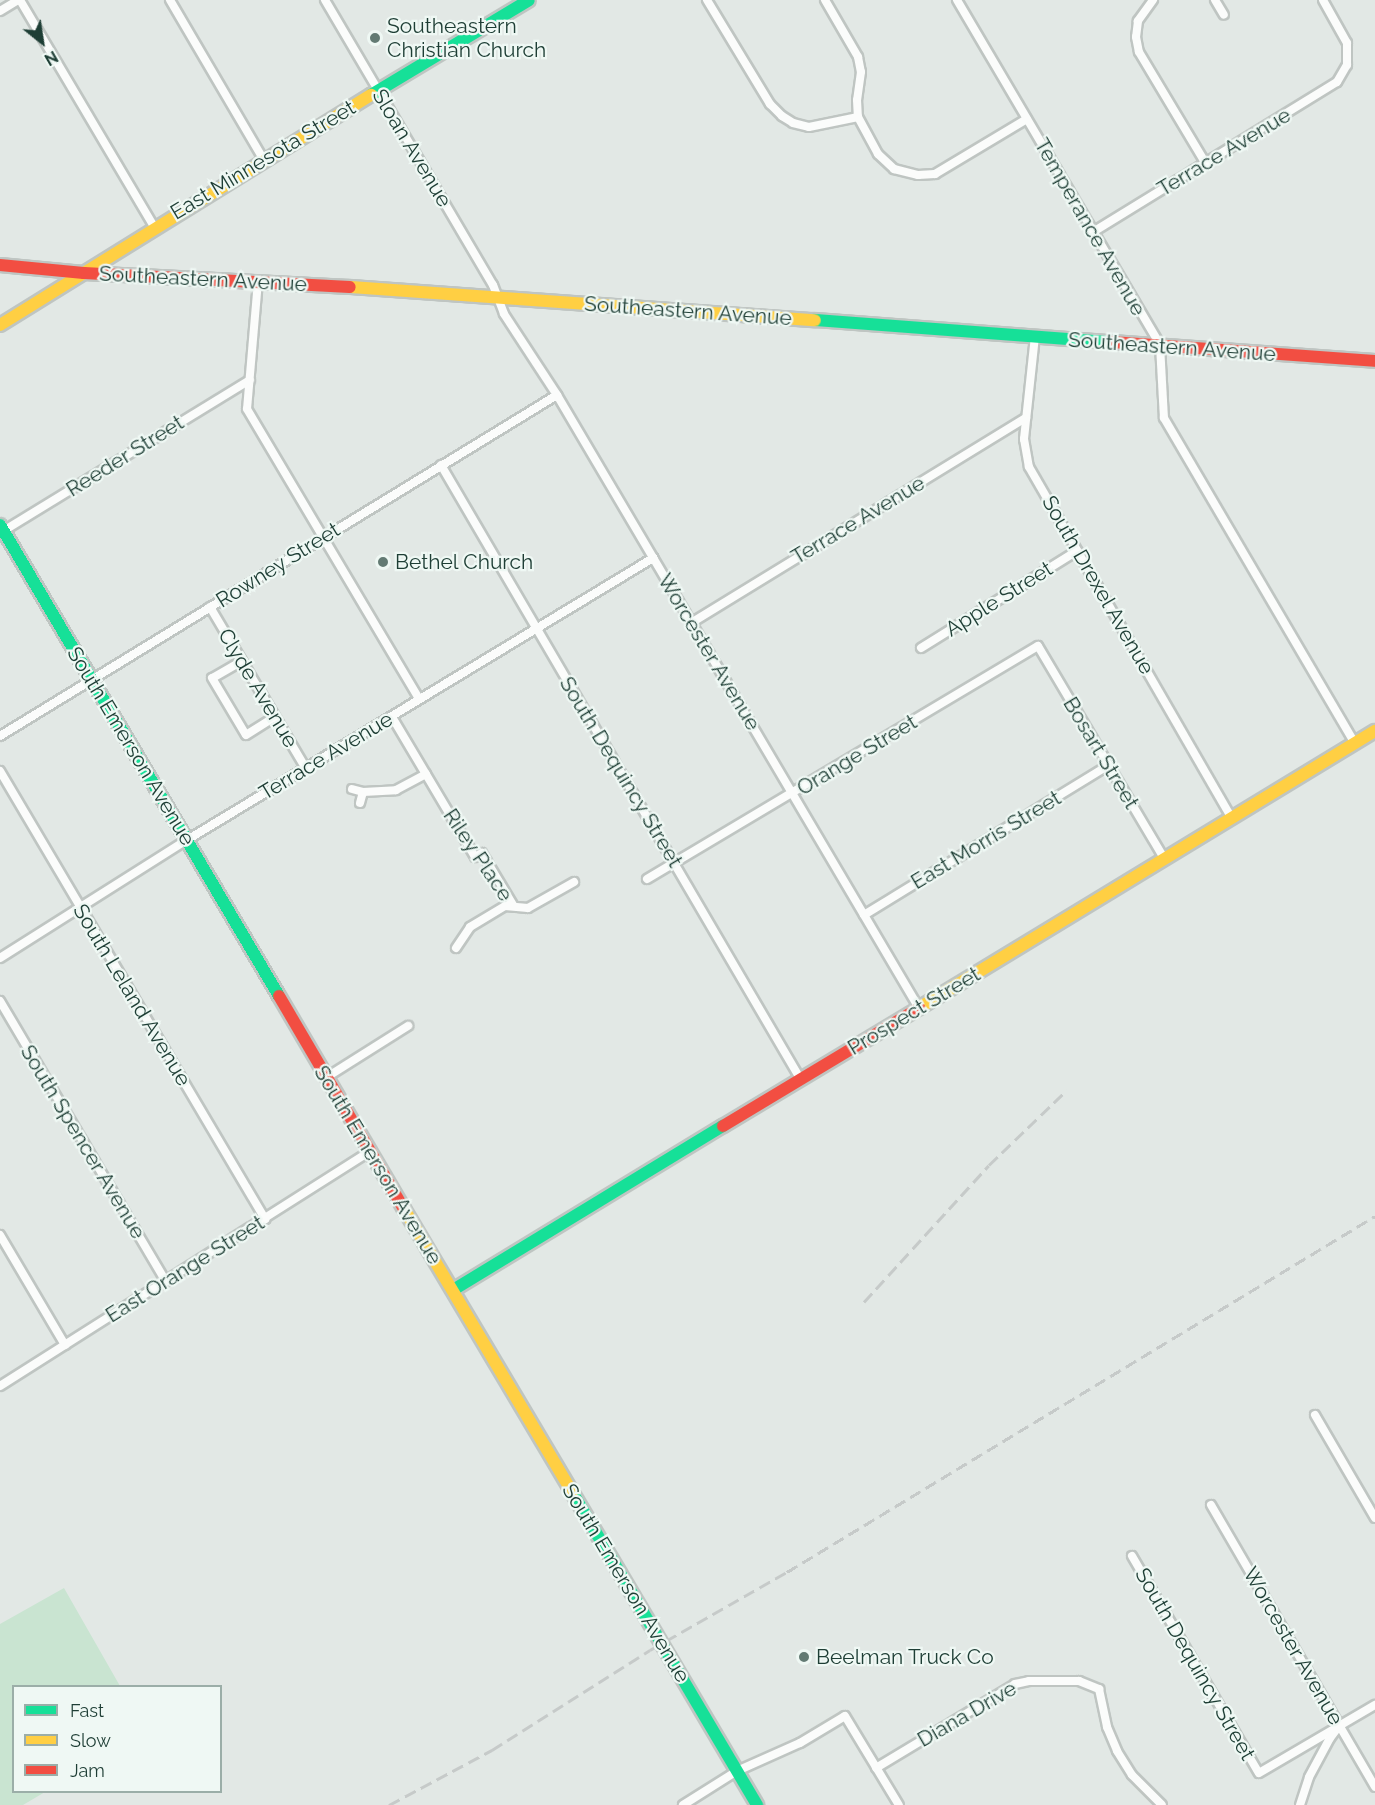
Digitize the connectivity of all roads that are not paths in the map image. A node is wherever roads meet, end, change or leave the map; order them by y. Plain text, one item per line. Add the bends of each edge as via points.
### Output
1 (19, 0) edge
2 (170, 0) edge
3 (325, 0) edge
4 (529, 0) edge
5 (707, 0) edge
6 (825, 0) edge
7 (957, 0) edge
8 (1153, 0) edge
9 (1215, 0) edge
10 (1323, 0) edge
11 (0, 11) edge
12 (1224, 15) dead end
13 (378, 91) junction
14 (858, 117) junction
15 (1027, 119) junction
16 (264, 160) junction
17 (1206, 164) junction
18 (154, 226) junction
19 (1093, 231) junction
20 (0, 265) edge
21 (84, 273) junction
22 (258, 281) junction
23 (498, 297) junction
24 (0, 325) edge
25 (1035, 336) junction
26 (1160, 345) junction
27 (1375, 361) edge
28 (250, 380) junction
29 (557, 395) junction
30 (1026, 418) junction
31 (441, 465) junction
32 (1, 529) edge
33 (323, 537) junction
34 (1077, 550) junction
35 (653, 558) junction
36 (210, 607) junction
37 (691, 622) junction
38 (537, 629) junction
39 (1038, 646) joint
40 (921, 648) dead end
41 (242, 661) junction
42 (91, 678) junction
43 (419, 699) junction
44 (275, 717) junction
45 (392, 717) junction
46 (1375, 731) edge
47 (0, 736) edge
48 (1355, 743) junction
49 (1108, 765) junction
50 (306, 769) junction
51 (0, 771) edge
52 (426, 774) junction
53 (352, 789) dead end
54 (363, 792) junction
55 (792, 794) junction
56 (360, 803) dead end
57 (1232, 818) junction
58 (187, 840) junction
59 (1165, 860) junction
60 (675, 863) junction
61 (647, 879) dead end
62 (574, 882) dead end
63 (513, 905) junction
64 (81, 907) junction
65 (864, 915) junction
66 (456, 948) dead end
67 (0, 958) edge
68 (0, 1001) edge
69 (919, 1008) junction
70 (408, 1026) dead end
71 (327, 1077) junction
72 (801, 1080) junction
73 (370, 1151) junction
74 (265, 1219) junction
75 (0, 1235) edge
76 (166, 1282) junction
77 (453, 1290) junction
78 (65, 1345) junction
79 (0, 1386) edge
80 (1315, 1415) dead end
81 (1210, 1505) dead end
82 (1375, 1518) edge
83 (1132, 1556) dead end
84 (1375, 1705) edge
85 (1340, 1726) junction
86 (876, 1768) junction
87 (736, 1771) junction
88 (1375, 1786) edge
89 (683, 1805) edge
90 (757, 1805) edge
91 (898, 1805) edge
92 (1162, 1805) edge
93 (1300, 1805) edge

1 - 11 street
1 - 18 street
2 - 16 street
3 - 13 street, Sloan Avenue
4 - 13 main road, East Minnesota Street
5 - 14 street via 770,104 782,116 809,127
6 - 14 street via 858,57
7 - 15 street, Temperance Avenue
8 - 17 street via 1143,10 1136,29 1141,57
9 - 12 street
10 - 17 street, Terrace Avenue via 1346,40 1347,65 1343,74 1330,88
13 - 16 main road, East Minnesota Street
13 - 23 street, Sloan Avenue
14 - 15 street via 880,156 901,171 918,176 935,174
15 - 19 street, Temperance Avenue
16 - 18 main road, East Minnesota Street
17 - 19 street, Terrace Avenue
18 - 21 main road, East Minnesota Street
19 - 26 street, Temperance Avenue
20 - 21 main road, Southeastern Avenue
21 - 22 main road, Southeastern Avenue
21 - 24 main road, East Minnesota Street
22 - 23 main road, Southeastern Avenue
22 - 28 street
23 - 25 main road, Southeastern Avenue
23 - 29 street, Worcester Avenue via 504,314
25 - 26 main road, Southeastern Avenue
25 - 30 street, South Drexel Avenue
26 - 27 main road, Southeastern Avenue
26 - 48 street, Temperance Avenue via 1164,418
28 - 32 street, Reeder Street
28 - 33 street via 247,409
29 - 31 street, Rowney Street
29 - 35 street, Worcester Avenue
30 - 34 street, South Drexel Avenue via 1023,443 1028,463
30 - 37 street, Terrace Avenue
31 - 33 street, Rowney Street
31 - 38 street, South Dequincy Street
32 - 42 main road, South Emerson Avenue
33 - 36 street, Rowney Street
33 - 43 street
34 - 40 street, Apple Street
34 - 57 street, South Drexel Avenue
35 - 37 street, Worcester Avenue
35 - 38 street, Terrace Avenue
36 - 41 street, Clyde Avenue
36 - 42 street, Rowney Street
37 - 55 street, Worcester Avenue
38 - 43 street, Terrace Avenue
38 - 60 street, South Dequincy Street
39 - 49 street, Bosart Street
39 - 55 street, Orange Street
41 - 44 street, Clyde Avenue
41 - 44 street via 212,678 246,735
42 - 47 street, Rowney Street
42 - 58 main road, South Emerson Avenue
43 - 45 street, Terrace Avenue
44 - 50 street, Clyde Avenue
45 - 50 street, Terrace Avenue
45 - 52 street, Riley Place
46 - 48 main road, Prospect Street
48 - 57 main road, Prospect Street
49 - 59 street, Bosart Street
49 - 65 street, East Morris Street
50 - 58 street, Terrace Avenue
51 - 64 street, South Leland Avenue
52 - 54 street via 396,790
52 - 63 street, Riley Place via 475,857 482,853
53 - 54 street
54 - 56 street
55 - 60 street, Orange Street
55 - 65 street, Worcester Avenue
57 - 59 main road, Prospect Street
58 - 64 street, Terrace Avenue
58 - 71 main road, South Emerson Avenue
59 - 69 main road, Prospect Street
60 - 61 street, Orange Street
60 - 72 street, South Dequincy Street
62 - 63 street, Riley Place via 528,908
63 - 66 street, Riley Place via 474,924
64 - 67 street, Terrace Avenue
64 - 74 street, South Leland Avenue
65 - 69 street, Worcester Avenue
68 - 76 street, South Spencer Avenue
69 - 72 main road, Prospect Street
70 - 71 street
71 - 73 main road, South Emerson Avenue
72 - 77 main road, Prospect Street
73 - 74 street, East Orange Street
73 - 77 main road, South Emerson Avenue
74 - 76 street, East Orange Street
75 - 78 street
76 - 78 street, East Orange Street
77 - 87 main road, South Emerson Avenue
78 - 79 street, East Orange Street
80 - 82 street
81 - 85 street, Worcester Avenue
83 - 85 street, South Dequincy Street via 1259,1773
84 - 85 street
85 - 88 street, Worcester Avenue
85 - 93 street via 1314,1765
86 - 87 street via 845,1716 800,1743
86 - 91 street
86 - 92 street, Diana Drive via 1015,1684 1073,1680 1098,1688 1117,1751 1132,1775
87 - 89 street
87 - 90 main road, South Emerson Avenue

